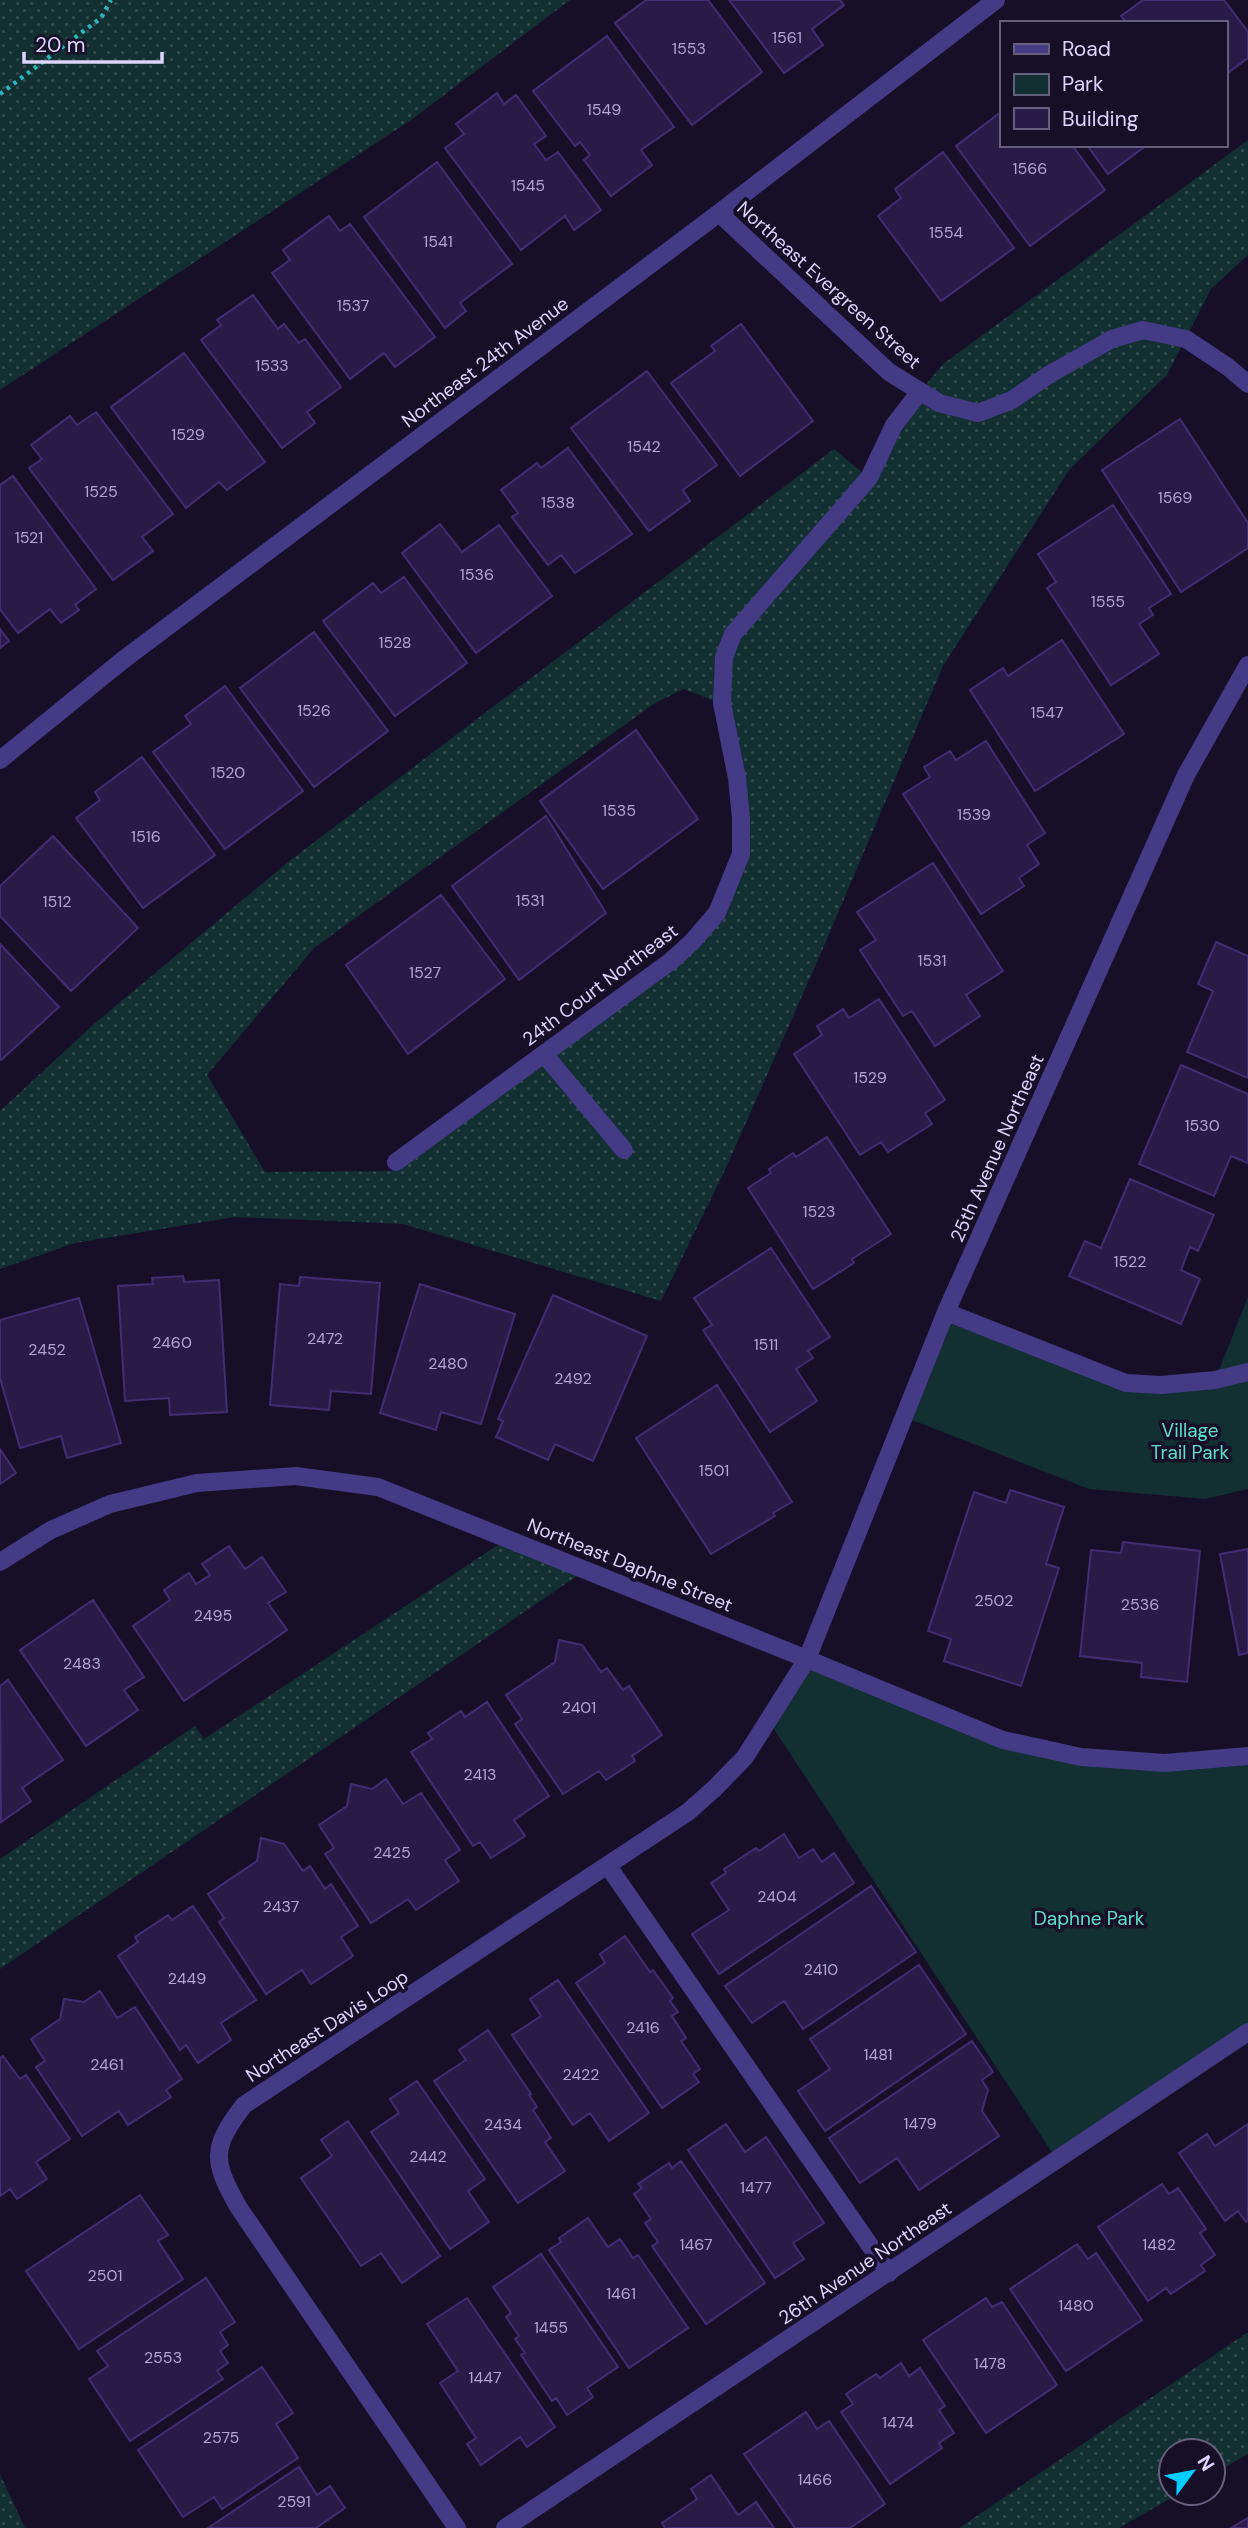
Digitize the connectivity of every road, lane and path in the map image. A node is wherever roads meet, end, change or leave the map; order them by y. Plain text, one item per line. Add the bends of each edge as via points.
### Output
1 (111, 0) edge
2 (996, 0) edge
3 (0, 94) edge
4 (719, 214) junction
5 (1248, 384) edge
6 (919, 393) junction
7 (1248, 665) edge
8 (0, 760) edge
9 (544, 1054) junction
10 (624, 1150) dead end
11 (396, 1162) dead end
12 (946, 1312) junction
13 (1248, 1372) edge
14 (0, 1562) edge
15 (807, 1659) junction
16 (1248, 1756) edge
17 (608, 1866) junction
18 (1248, 2032) edge
19 (888, 2273) junction
20 (457, 2528) edge
21 (505, 2528) edge

1 - 3 path via 101,18
2 - 4 street, Northeast 24th Avenue
4 - 6 street, Northeast Evergreen Street via 889,372
4 - 8 street, Northeast 24th Avenue via 123,660
5 - 6 street, Northeast Evergreen Street via 1186,339 1143,330 1112,339 1012,400 978,412
6 - 9 street, 24th Court Northeast via 894,425 869,478 733,634 723,657 722,703 737,778 741,855 717,914 671,961
7 - 12 street, 25th Avenue Northeast via 1186,775
9 - 10 street
9 - 11 street, 24th Court Northeast
12 - 13 street via 1126,1383 1161,1385
12 - 15 street, 25th Avenue Northeast
14 - 15 street, Northeast Daphne Street via 51,1530 110,1504 197,1483 296,1476 378,1487
15 - 16 street, Northeast Daphne Street via 1003,1740 1081,1756 1165,1763
15 - 17 street, Northeast Davis Loop via 745,1757 688,1812
17 - 19 street
17 - 20 street, Northeast Davis Loop via 244,2105 224,2131 218,2154 223,2180 239,2208
18 - 19 street, 26th Avenue Northeast
19 - 21 street, 26th Avenue Northeast

